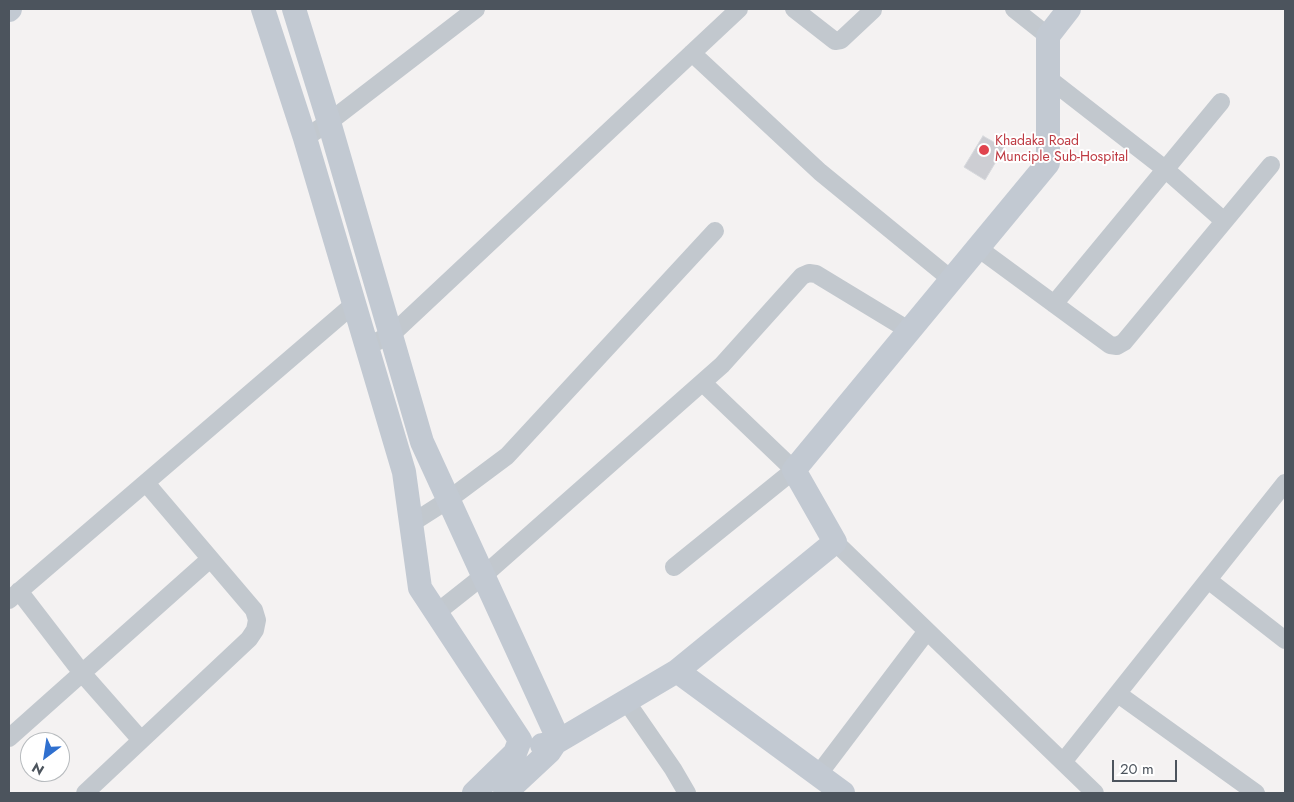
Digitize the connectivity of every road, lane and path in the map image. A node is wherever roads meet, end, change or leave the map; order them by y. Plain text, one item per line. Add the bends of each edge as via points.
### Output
1 (294, 9) edge
2 (476, 9) edge
3 (739, 9) edge
4 (794, 9) edge
5 (1014, 9) edge
6 (1069, 9) edge
7 (267, 10) edge
8 (873, 10) dead end
9 (1048, 36) junction
10 (692, 53) junction
11 (1048, 78) junction
12 (1221, 102) dead end
13 (329, 122) junction
14 (305, 138) junction
15 (1272, 165) dead end
16 (1165, 169) junction
17 (1224, 221) junction
18 (715, 231) dead end
19 (978, 248) junction
20 (952, 280) junction
21 (354, 304) junction
22 (1054, 304) junction
23 (910, 330) junction
24 (391, 335) junction
25 (366, 346) junction
26 (703, 382) junction
27 (794, 470) junction
28 (146, 483) junction
29 (1282, 492) edge
30 (448, 500) junction
31 (412, 523) junction
32 (835, 542) junction
33 (210, 559) junction
34 (674, 567) dead end
35 (483, 576) junction
36 (1208, 580) junction
37 (14, 596) edge
38 (435, 614) junction
39 (927, 631) junction
40 (1285, 640) edge
41 (677, 671) junction
42 (82, 673) junction
43 (1118, 694) junction
44 (626, 701) junction
45 (9, 738) edge
46 (142, 740) junction
47 (555, 743) junction
48 (518, 749) junction
49 (1063, 762) junction
50 (818, 775) junction
51 (85, 793) edge
52 (474, 793) edge
53 (505, 793) edge
54 (687, 793) edge
55 (843, 793) edge
56 (1095, 793) edge
57 (1256, 793) edge

1 - 13 main road
2 - 13 street
3 - 10 street
4 - 8 street via 835,41 841,40
5 - 9 street
6 - 9 main road
7 - 14 main road
9 - 11 main road
10 - 20 street via 820,172
10 - 24 street
11 - 16 street
11 - 19 main road via 1048,164
12 - 16 street
13 - 14 street
13 - 24 main road
14 - 21 main road
15 - 17 street
16 - 17 street
16 - 22 street
17 - 22 street via 1124,342 1117,346 1110,345
18 - 30 street via 507,456
19 - 20 main road
19 - 22 street
20 - 23 main road
21 - 25 main road
21 - 28 street
23 - 26 street via 816,274 809,273 802,276
23 - 27 main road
24 - 25 street
24 - 30 main road via 422,442
25 - 31 main road via 404,472
26 - 27 street
26 - 35 street
27 - 32 main road
27 - 34 street
28 - 33 street
28 - 37 street
29 - 36 street
30 - 31 street
30 - 35 main road
31 - 38 main road via 420,588
32 - 39 street
32 - 41 main road
33 - 42 street
33 - 46 street via 254,610 256,630
35 - 38 street
35 - 47 main road via 555,732
36 - 40 street
36 - 43 street
37 - 42 street
38 - 48 main road via 518,735
39 - 49 street
39 - 50 street
41 - 44 main road
41 - 50 main road
42 - 45 street
42 - 46 street
43 - 49 street
43 - 57 street
44 - 47 main road
44 - 54 street
46 - 51 street
47 - 48 main road
47 - 53 main road
48 - 52 main road
49 - 56 street
50 - 55 main road

